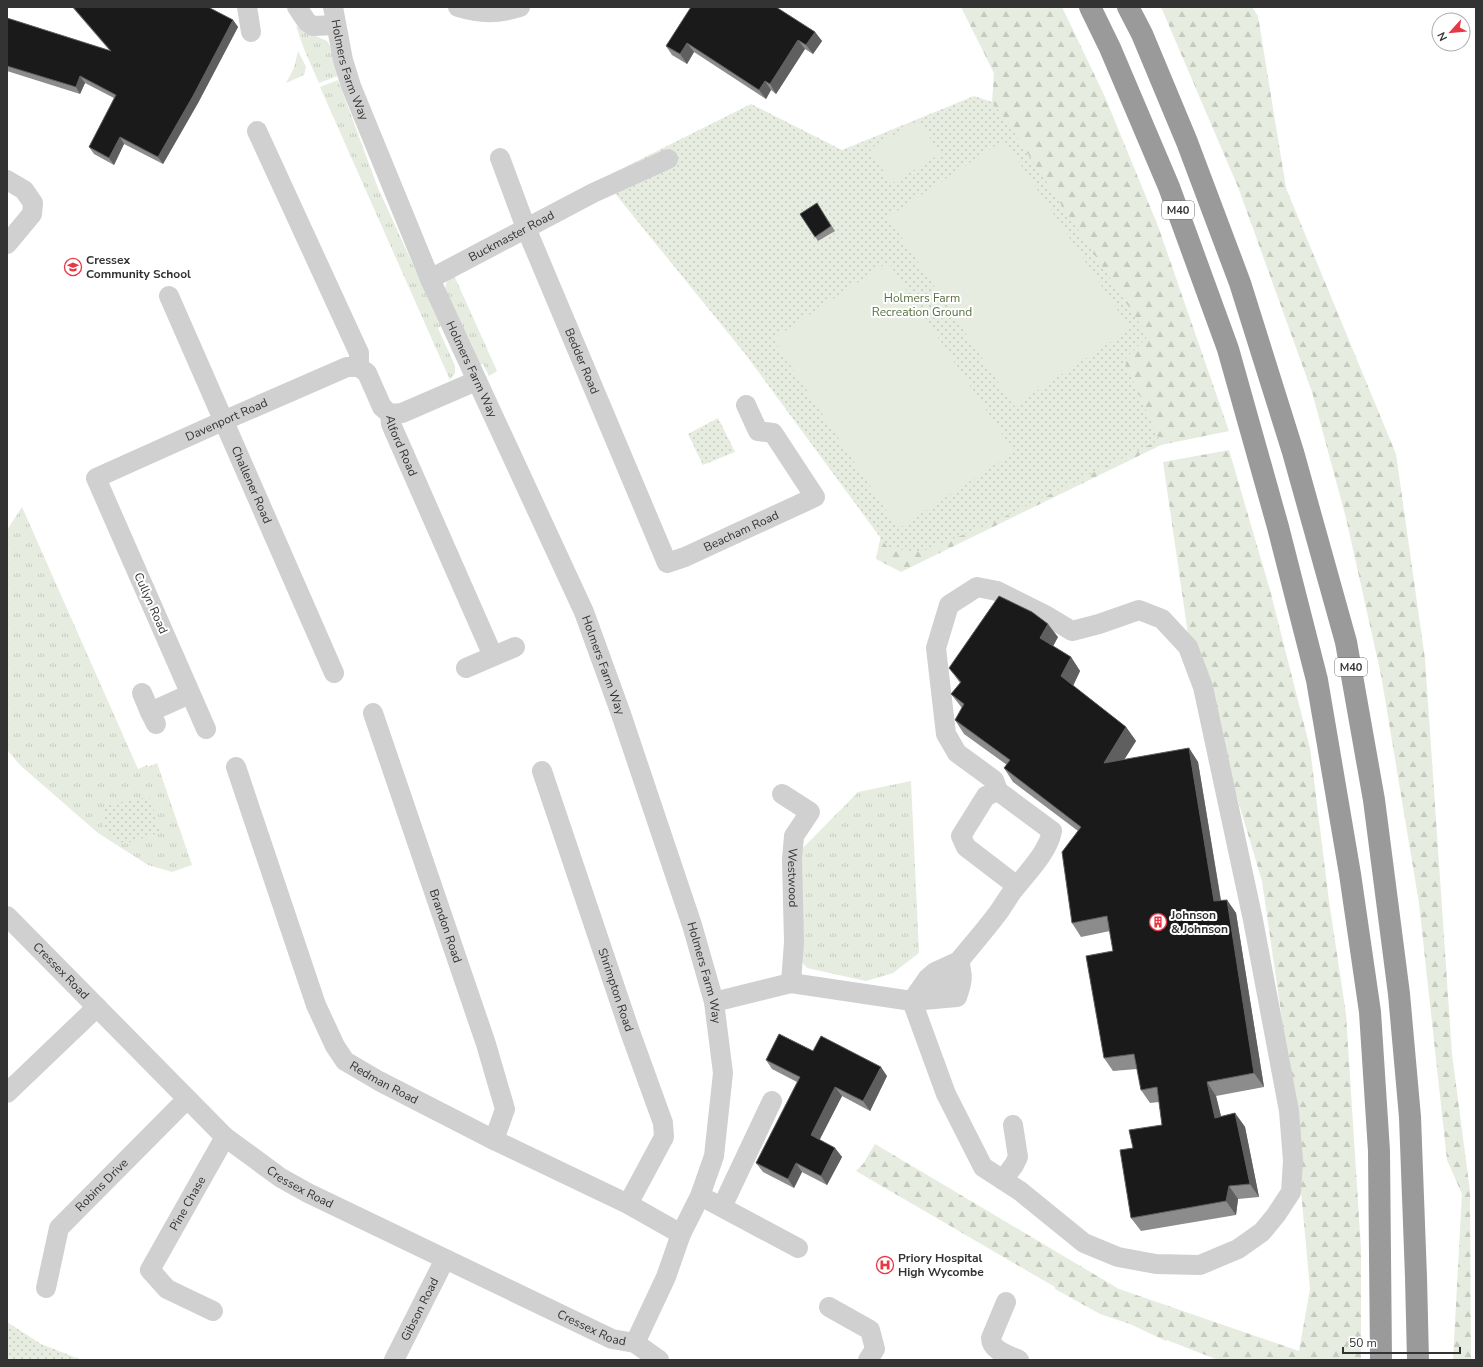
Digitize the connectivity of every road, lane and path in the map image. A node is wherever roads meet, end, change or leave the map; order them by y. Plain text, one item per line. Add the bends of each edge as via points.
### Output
1 (247, 7) edge
2 (297, 7) edge
3 (458, 7) edge
4 (520, 7) edge
5 (1090, 7) edge
6 (1128, 7) edge
7 (334, 16) edge
8 (251, 32) dead end
9 (257, 131) dead end
10 (500, 158) dead end
11 (668, 159) dead end
12 (7, 180) edge
13 (526, 228) junction
14 (7, 244) edge
15 (430, 279) junction
16 (169, 296) dead end
17 (359, 367) junction
18 (476, 381) junction
19 (746, 405) dead end
20 (390, 414) junction
21 (223, 421) junction
22 (96, 478) joint
23 (667, 563) joint
24 (514, 647) dead end
25 (493, 656) junction
26 (466, 668) dead end
27 (334, 673) dead end
28 (142, 693) dead end
29 (190, 694) junction
30 (373, 712) dead end
31 (206, 729) dead end
32 (236, 767) dead end
33 (542, 771) dead end
34 (998, 792) junction
35 (782, 794) dead end
36 (1017, 886) junction
37 (7, 916) edge
38 (959, 960) junction
39 (791, 983) junction
40 (902, 1000) junction
41 (714, 1002) junction
42 (97, 1007) junction
43 (7, 1093) edge
44 (187, 1099) junction
45 (772, 1101) dead end
46 (1015, 1126) dead end
47 (225, 1136) junction
48 (494, 1140) junction
49 (1008, 1173) junction
50 (700, 1196) junction
51 (628, 1204) junction
52 (722, 1207) junction
53 (681, 1234) junction
54 (798, 1248) dead end
55 (445, 1259) junction
56 (46, 1288) dead end
57 (1006, 1302) dead end
58 (830, 1307) dead end
59 (213, 1311) dead end
60 (635, 1343) junction
61 (394, 1360) edge
62 (660, 1360) edge
63 (868, 1360) edge
64 (1019, 1360) edge
65 (1381, 1360) edge
66 (1418, 1360) edge

1 - 8 street
2 - 7 street via 307,22 313,26
3 - 4 street via 486,13
5 - 65 highway, M40 via 1169,187 1228,350 1278,527 1317,680 1350,874 1370,1012 1379,1151
6 - 66 highway, M40 via 1142,34 1187,142 1240,283 1293,452 1346,642 1374,800 1399,994 1410,1117
7 - 15 street, Holmers Farm Way via 351,86
9 - 17 street via 359,353
10 - 13 street, Bedder Road
11 - 13 street, Buckmaster Road via 592,193
12 - 14 street via 24,190 33,203 32,214
13 - 15 street, Buckmaster Road
13 - 23 street, Bedder Road
15 - 18 street, Holmers Farm Way
16 - 21 street, Challener Road
17 - 20 street, Alford Road via 367,373 382,408
17 - 21 street, Davenport Road via 347,367
18 - 20 street via 402,413
18 - 41 street, Holmers Farm Way via 584,612 692,926
19 - 23 street, Beacham Road via 758,431 773,433 821,494
20 - 25 street, Alford Road via 391,424
21 - 22 street, Davenport Road
21 - 27 street, Challener Road
22 - 29 street, Cullyn Road
24 - 25 street
25 - 26 street
28 - 29 street via 153,718
29 - 31 street, Cullyn Road
30 - 48 street, Brandon Road via 505,1109
32 - 48 street, Redman Road via 316,1004 335,1046 345,1061
33 - 51 street, Shrimpton Road via 663,1124 664,1137
34 - 36 street via 1052,831 1050,840
34 - 36 street via 986,796 961,836 966,848
34 - 49 street via 994,780 957,753 946,734 936,648 949,605 977,587 997,591 1072,631 1139,610 1162,619 1188,647 1203,687 1253,920 1289,1111 1293,1161 1291,1192 1262,1232 1238,1249 1200,1265 1156,1264 1118,1257 1084,1243 1020,1192
35 - 39 street, Westwood via 810,812 794,836 794,942
36 - 38 street
37 - 42 street, Cressex Road
38 - 40 street via 934,972
38 - 40 street via 963,983 957,997
39 - 40 street
39 - 41 street
40 - 49 street via 983,1167
41 - 50 street, Holmers Farm Way via 723,1073 714,1156
42 - 43 street
42 - 44 street, Cressex Road
44 - 47 street, Cressex Road
44 - 56 street, Robins Drive via 59,1228
45 - 52 street
46 - 49 street via 1005,1136 1009,1155
47 - 55 street, Cressex Road via 281,1178
47 - 59 street, Pine Chase via 150,1270 166,1289
48 - 51 street, Redman Road
50 - 52 street
50 - 53 street, Holmers Farm Way
51 - 53 street, Redman Road
52 - 54 street
53 - 60 street, Holmers Farm Way via 666,1277
55 - 60 street, Cressex Road via 612,1339
55 - 61 street, Gibson Road
57 - 64 street via 991,1338 997,1350
58 - 63 street via 870,1330 875,1349
60 - 62 street, Cressex Road

